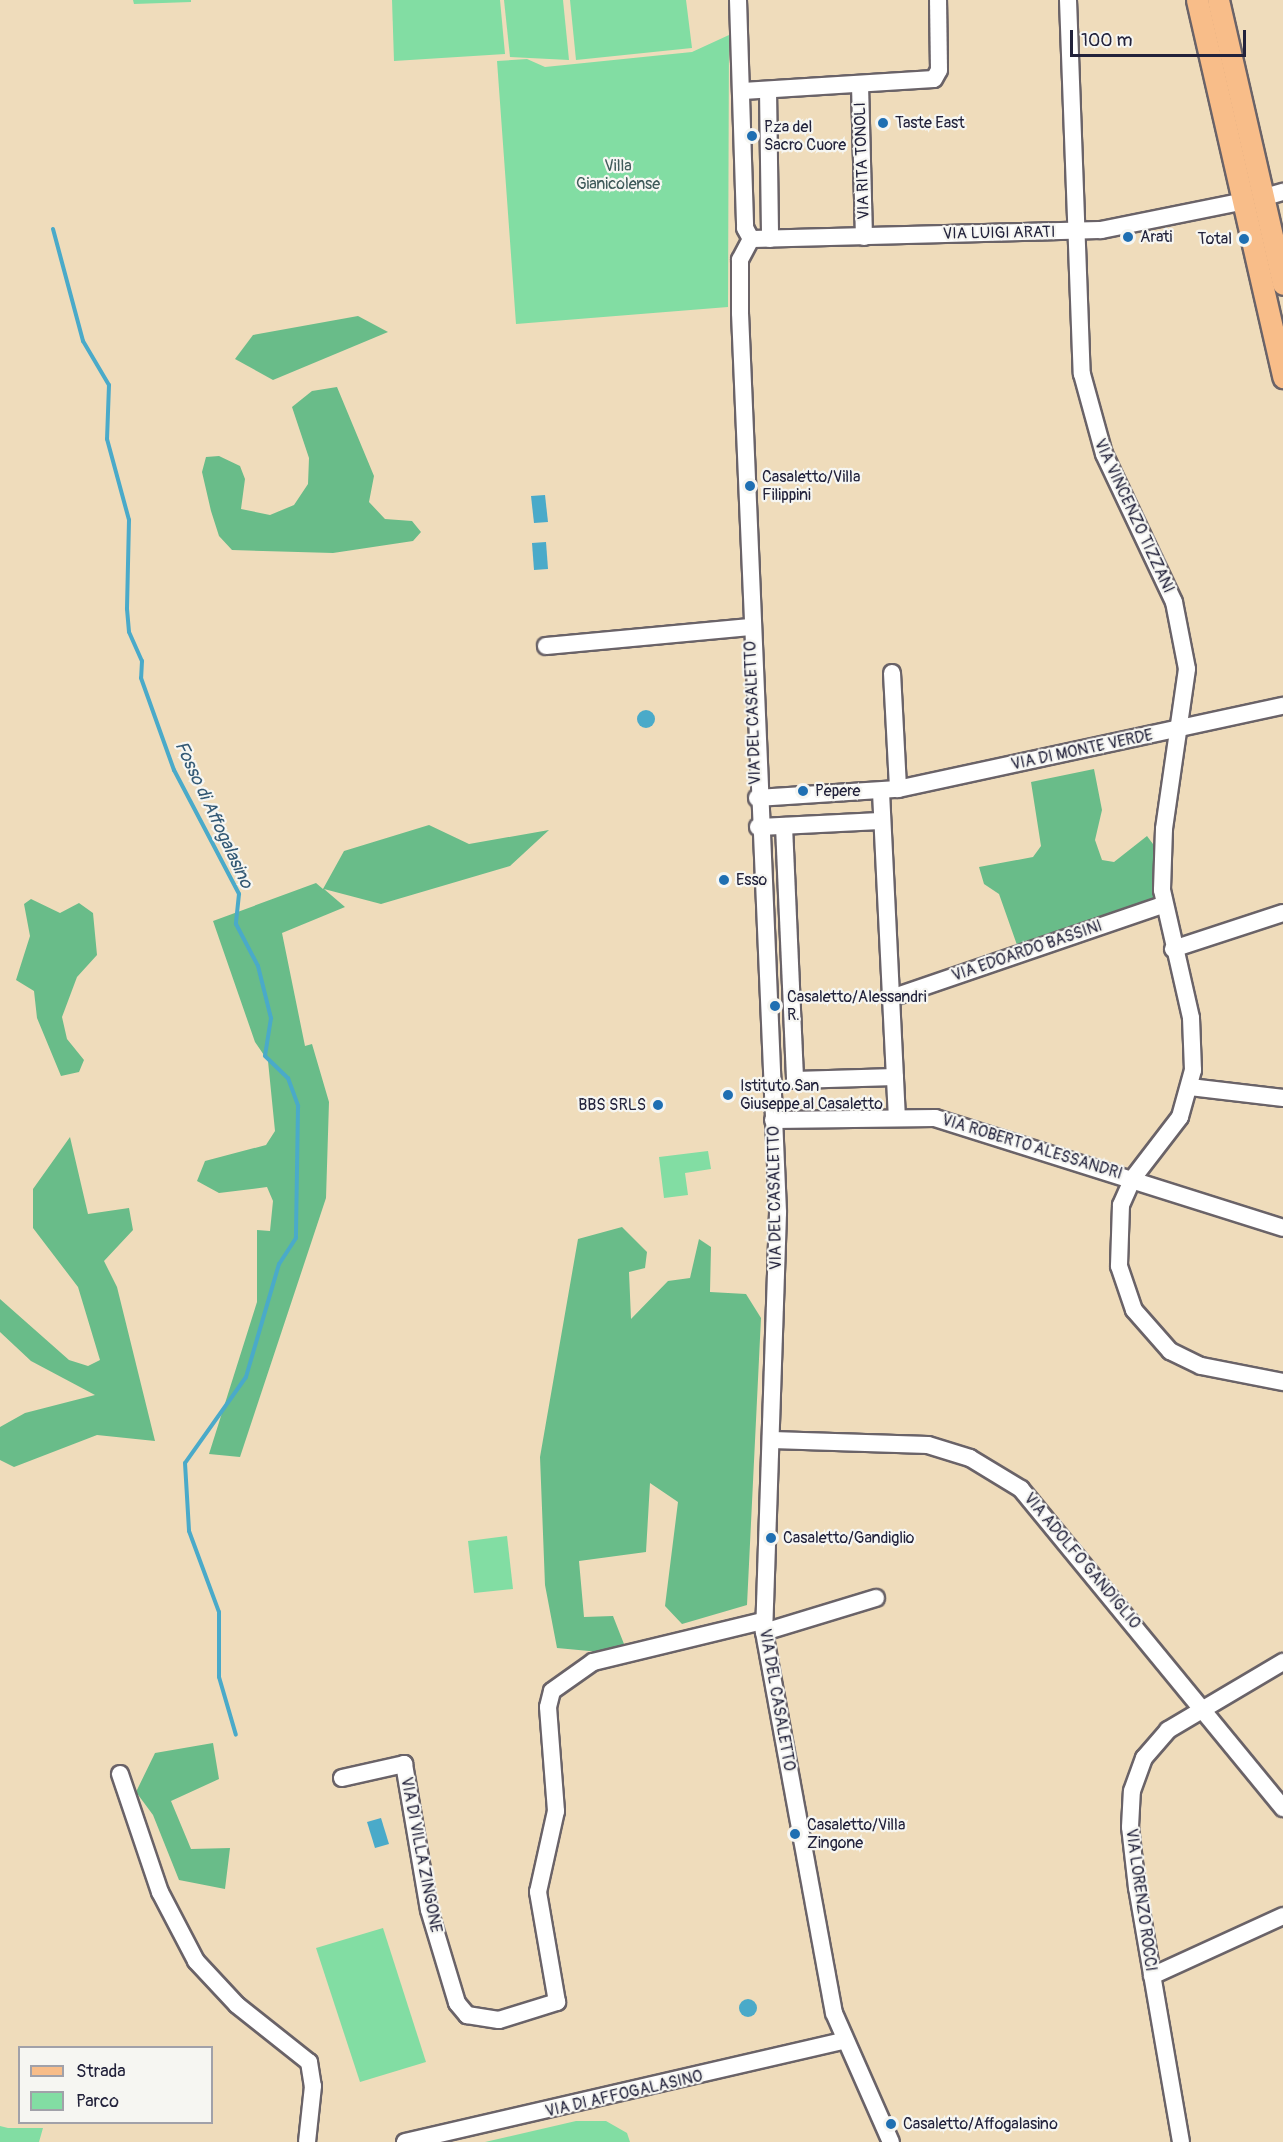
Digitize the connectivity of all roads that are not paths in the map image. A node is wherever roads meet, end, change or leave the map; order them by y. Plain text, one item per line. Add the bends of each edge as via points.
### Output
1 (738, 0) edge
2 (938, 0) edge
3 (1068, 0) edge
4 (1197, 0) edge
5 (1218, 0) edge
6 (860, 85) junction
7 (768, 90) junction
8 (742, 91) junction
9 (1264, 197) edge
10 (1074, 231) junction
11 (864, 237) junction
12 (751, 239) junction
13 (770, 239) junction
14 (1265, 245) junction
15 (1283, 284) edge
16 (1283, 377) edge
17 (750, 627) junction
18 (546, 646) dead end
19 (892, 673) dead end
20 (1283, 706) edge
21 (1181, 728) junction
22 (898, 789) junction
23 (881, 792) junction
24 (757, 798) junction
25 (882, 821) junction
26 (784, 826) junction
27 (758, 827) junction
28 (1163, 905) junction
29 (1283, 913) edge
30 (1173, 949) junction
31 (891, 998) junction
32 (894, 1077) junction
33 (1190, 1087) junction
34 (1283, 1098) edge
35 (897, 1114) junction
36 (773, 1120) junction
37 (1133, 1178) junction
38 (1283, 1228) edge
39 (1283, 1382) edge
40 (772, 1440) junction
41 (876, 1598) dead end
42 (764, 1627) junction
43 (1283, 1662) edge
44 (1201, 1706) junction
45 (120, 1774) dead end
46 (342, 1778) dead end
47 (1283, 1808) edge
48 (1283, 1916) edge
49 (1152, 1976) junction
50 (843, 2041) junction
51 (307, 2142) edge
52 (405, 2142) edge
53 (891, 2142) edge
54 (1181, 2142) edge

1 - 8 street
2 - 6 street via 937,78
3 - 10 street, VIA VINCENZO TIZZANI
4 - 9 main road
5 - 9 main road
6 - 7 street
6 - 11 street, VIA RITA TONOLI
7 - 8 street
7 - 13 street
8 - 12 street via 746,228
9 - 10 street, VIA LUIGI ARATI via 1122,227
9 - 14 main road
10 - 11 street, VIA LUIGI ARATI
10 - 21 street, VIA VINCENZO TIZZANI via 1077,330 1086,394 1104,454 1178,612 1187,669
11 - 13 street, VIA LUIGI ARATI
12 - 13 street, VIA LUIGI ARATI
12 - 17 street, VIA DEL CASALETTO via 741,254 739,270
14 - 15 main road
14 - 16 main road
17 - 18 street
17 - 24 street, VIA DEL CASALETTO
19 - 22 street
20 - 21 street, VIA DI MONTE VERDE
21 - 22 street, VIA DI MONTE VERDE
21 - 28 street, VIA VINCENZO TIZZANI via 1163,839
22 - 23 street, VIA DI MONTE VERDE
23 - 24 street, VIA DI MONTE VERDE
23 - 25 street
24 - 27 street, VIA DEL CASALETTO
25 - 26 street
25 - 31 street
26 - 27 street
26 - 32 street via 795,1080
27 - 36 street, VIA DEL CASALETTO
28 - 30 street, VIA VINCENZO TIZZANI
28 - 31 street, VIA EDOARDO BASSINI
29 - 30 street
30 - 33 street, VIA VINCENZO TIZZANI via 1194,1036
31 - 32 street
32 - 35 street
33 - 34 street
33 - 37 street, VIA VINCENZO TIZZANI via 1175,1125
35 - 36 street, VIA ROBERTO ALESSANDRI
35 - 37 street, VIA ROBERTO ALESSANDRI via 949,1121
36 - 40 street, VIA DEL CASALETTO via 778,1221
37 - 38 street, VIA ROBERTO ALESSANDRI
37 - 39 street, VIA VINCENZO TIZZANI via 1119,1212 1116,1243 1124,1287 1138,1316 1165,1347 1190,1361
40 - 42 street, VIA DEL CASALETTO
40 - 44 street, VIA ADOLFO GANDIGLIO via 928,1445 970,1458 1004,1477 1038,1504
41 - 42 street
42 - 46 street, VIA DI VILLA ZINGONE via 593,1662 552,1691 548,1707 556,1811 538,1892 557,2002 500,2020 467,2015 457,2003 429,1910 404,1764
42 - 50 street, VIA DEL CASALETTO
43 - 44 street, VIA LORENZO ROCCI
44 - 47 street, VIA ADOLFO GANDIGLIO
44 - 49 street, VIA LORENZO ROCCI via 1150,1748 1130,1803
45 - 51 street via 160,1892 196,1961 237,2005 309,2062 314,2086
48 - 49 street
49 - 54 street, VIA LORENZO ROCCI
50 - 52 street, VIA DI AFFOGALASINO
50 - 53 street, VIA DEL CASALETTO

